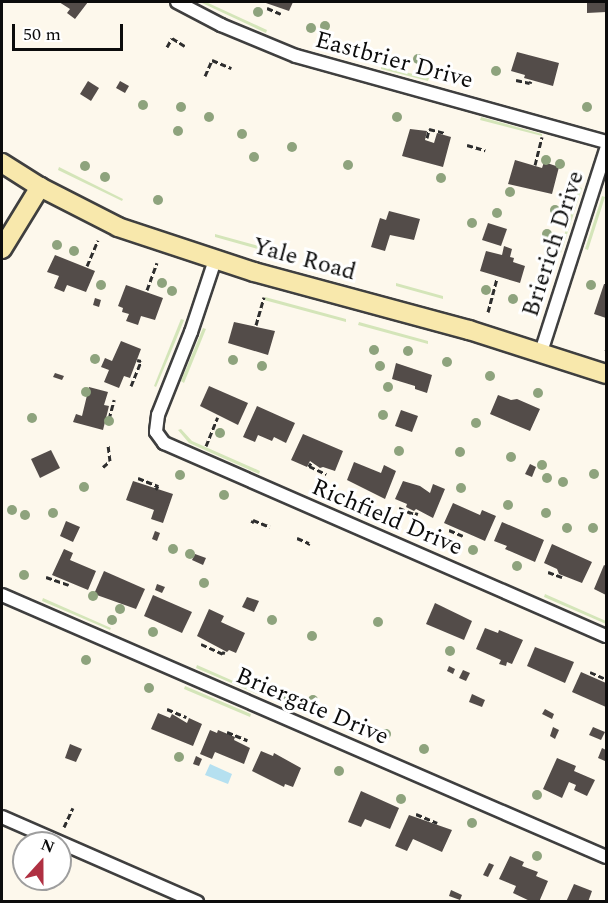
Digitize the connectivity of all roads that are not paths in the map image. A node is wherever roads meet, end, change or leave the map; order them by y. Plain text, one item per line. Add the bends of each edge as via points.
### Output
1 (177, 2) edge
2 (606, 142) edge
3 (606, 149) edge
4 (2, 163) edge
5 (40, 188) junction
6 (2, 249) edge
7 (215, 260) junction
8 (542, 352) junction
9 (606, 374) edge
10 (2, 595) edge
11 (606, 636) edge
12 (2, 817) edge
13 (606, 857) edge
14 (197, 902) edge

1 - 2 street, Eastbrier Drive via 229,29 296,56
3 - 8 street, Brierich Drive
4 - 5 main road, Yale Road
5 - 6 main road
5 - 7 main road, Yale Road via 118,227
7 - 8 main road, Yale Road
7 - 11 street, Richfield Drive via 164,397 156,432 164,443
8 - 9 main road, Yale Road
10 - 13 street, Briergate Drive
12 - 14 street

